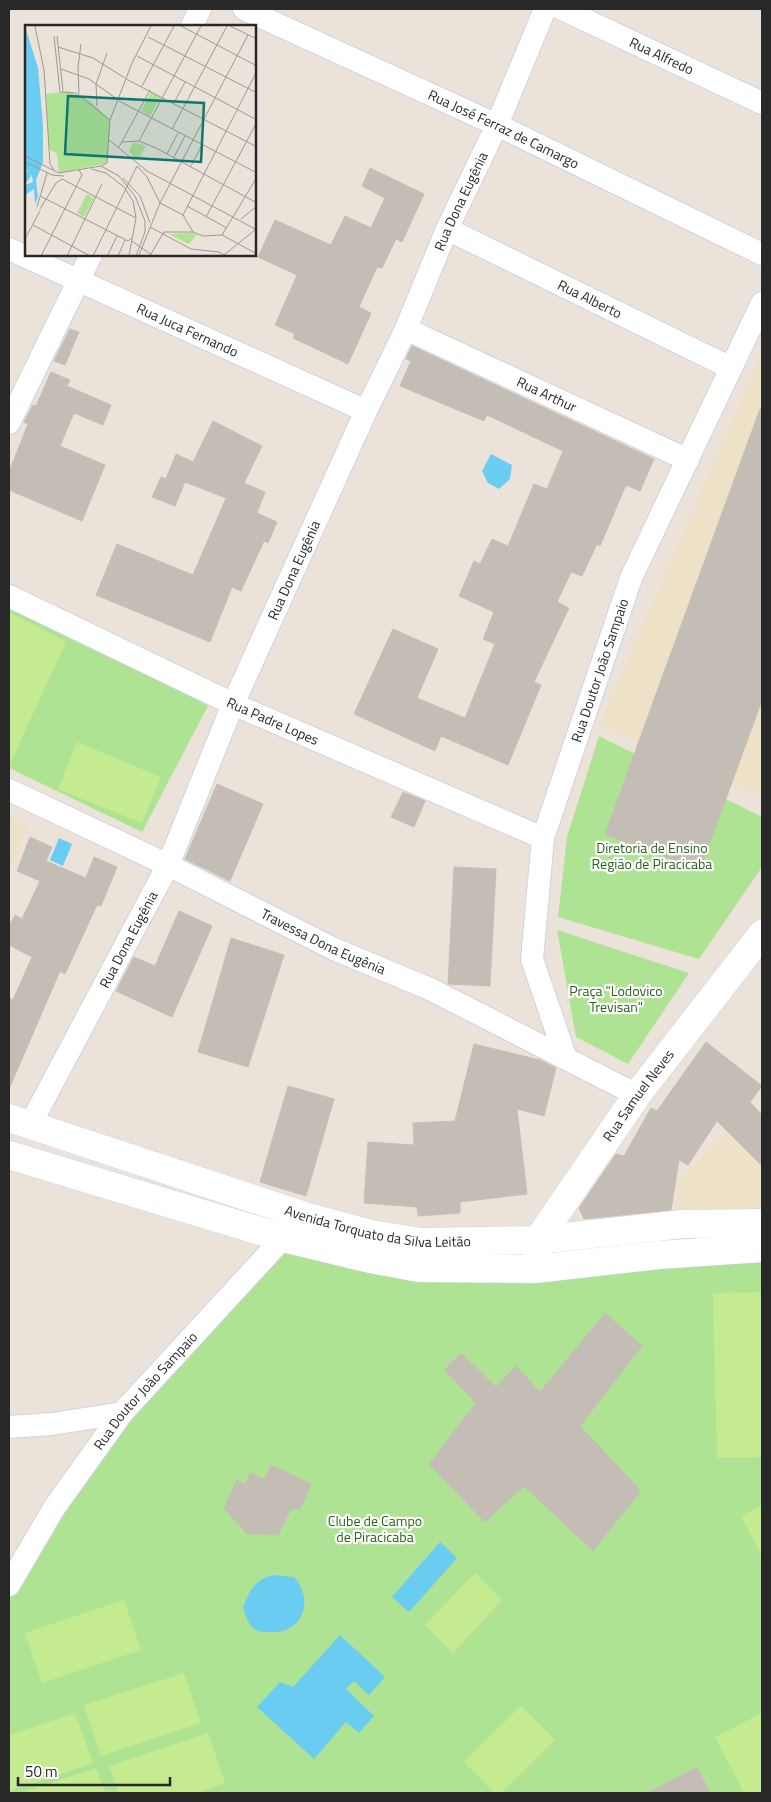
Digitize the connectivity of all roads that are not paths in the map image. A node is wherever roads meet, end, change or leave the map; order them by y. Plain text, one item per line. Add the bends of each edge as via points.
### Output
1 (200, 9) edge
2 (244, 9) edge
3 (545, 9) edge
4 (562, 9) edge
5 (192, 25) edge
6 (762, 103) edge
7 (496, 125) junction
8 (447, 229) junction
9 (9, 249) edge
10 (762, 254) edge
11 (91, 256) edge
12 (80, 281) junction
13 (762, 303) edge
14 (406, 329) junction
15 (731, 368) junction
16 (14, 397) edge
17 (366, 411) junction
18 (9, 423) edge
19 (688, 460) junction
20 (9, 596) edge
21 (233, 704) junction
22 (9, 790) edge
23 (543, 838) junction
24 (168, 864) junction
25 (762, 934) edge
26 (565, 1056) junction
27 (637, 1095) junction
28 (12, 1141) edge
29 (308, 1217) junction
30 (762, 1223) edge
31 (283, 1238) junction
32 (538, 1240) junction
33 (762, 1248) edge
34 (535, 1269) junction
35 (122, 1413) junction
36 (9, 1427) edge
37 (9, 1585) edge

1 - 5 street
2 - 7 street, Rua José Ferraz de Camargo
3 - 7 street, Rua Dona Eugênia
4 - 6 street, Rua Alfredo
7 - 8 street, Rua Dona Eugênia
7 - 10 street, Rua José Ferraz de Camargo
8 - 14 street, Rua Dona Eugênia
8 - 15 street, Rua Alberto
9 - 12 street, Rua Juca Fernando
11 - 12 street
12 - 16 street
12 - 17 street, Rua Juca Fernando
13 - 15 street, Rua Doutor João Sampaio
14 - 17 street, Rua Dona Eugênia
14 - 19 street, Rua Arthur
15 - 19 street, Rua Doutor João Sampaio
16 - 18 street
17 - 21 street, Rua Dona Eugênia
19 - 23 street, Rua Doutor João Sampaio via 631,578
20 - 21 street, Rua Padre Lopes
21 - 23 street, Rua Padre Lopes
21 - 24 street, Rua Dona Eugênia
22 - 24 street, Travessa Dona Eugênia
23 - 26 street, Rua Doutor João Sampaio via 532,959
24 - 26 street, Travessa Dona Eugênia via 334,949 430,989
24 - 28 street, Rua Dona Eugênia
25 - 27 main road, Rua Samuel Neves
26 - 27 street, Travessa Dona Eugênia
27 - 32 main road, Rua Samuel Neves
28 - 29 main road, Avenida Torquato da Silva Leitão
28 - 31 main road, Avenida Torquato da Silva Leitão
29 - 31 street, Rua Doutor João Sampaio
29 - 32 main road, Avenida Torquato da Silva Leitão via 371,1234 421,1242
30 - 32 main road, Avenida Torquato da Silva Leitão via 683,1224
31 - 34 main road, Avenida Torquato da Silva Leitão via 419,1268
31 - 35 street, Rua Doutor João Sampaio
32 - 34 main road, Rua Samuel Neves
33 - 34 main road, Avenida Torquato da Silva Leitão via 659,1255
35 - 36 street
35 - 37 street, Rua Doutor João Sampaio via 54,1508

